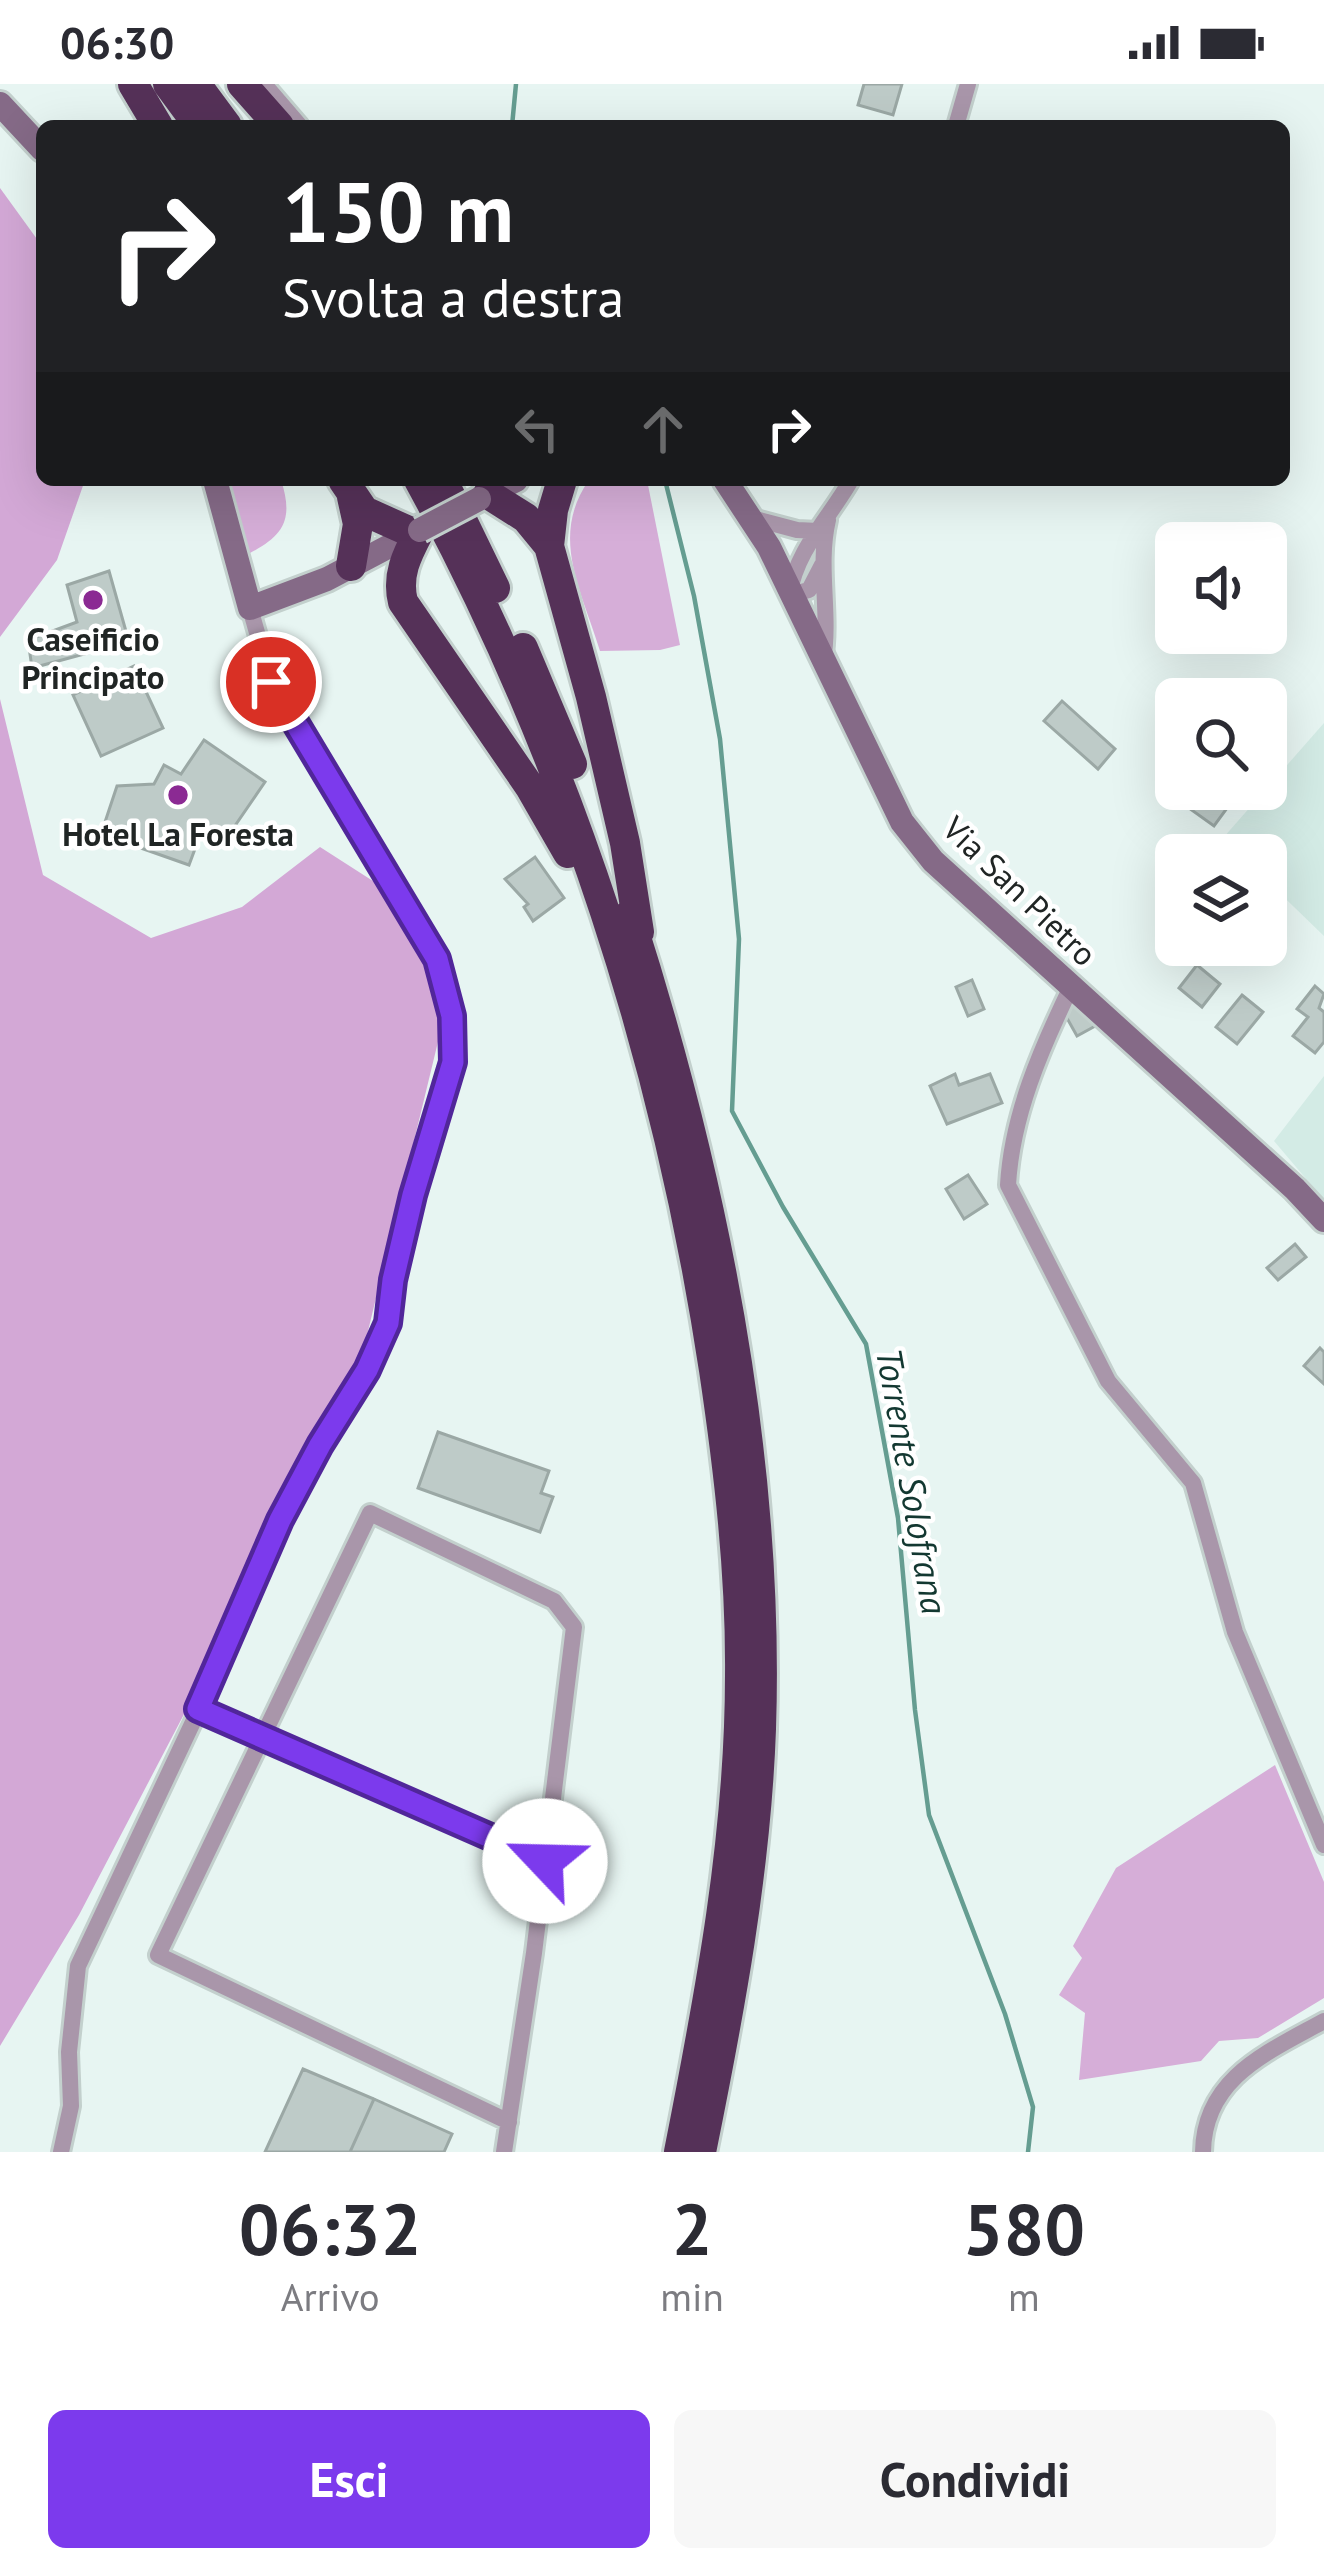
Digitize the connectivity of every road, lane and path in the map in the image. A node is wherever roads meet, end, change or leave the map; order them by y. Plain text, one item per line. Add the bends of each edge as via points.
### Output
1 (133, 84) edge
2 (168, 84) edge
3 (196, 84) edge
4 (242, 84) edge
5 (263, 84) edge
6 (968, 84) edge
7 (0, 104) edge
8 (154, 120) edge
9 (195, 120) edge
10 (223, 120) edge
11 (274, 120) edge
12 (295, 120) edge
13 (958, 120) edge
14 (36, 143) edge
15 (217, 486) edge
16 (422, 486) edge
17 (446, 486) edge
18 (560, 486) edge
19 (729, 486) edge
20 (847, 486) edge
21 (348, 488) edge
22 (486, 491) edge
23 (752, 518) junction
24 (823, 525) junction
25 (417, 532) junction
26 (549, 546) junction
27 (822, 566) junction
28 (346, 569) junction
29 (789, 596) junction
30 (403, 602) junction
31 (250, 608) junction
32 (822, 662) junction
33 (644, 962) junction
34 (1071, 987) junction
35 (634, 1003) junction
36 (1324, 1220) edge
37 (198, 1709) junction
38 (262, 1737) junction
39 (1324, 1845) edge
40 (545, 1861) junction
41 (1324, 2021) edge
42 (508, 2122) junction
43 (61, 2152) edge
44 (504, 2152) edge
45 (680, 2152) edge
46 (700, 2152) edge
47 (1203, 2152) edge

1 - 8 highway
2 - 9 highway
3 - 10 highway
4 - 11 highway
5 - 12 street
6 - 13 street
7 - 14 street
15 - 31 street
16 - 35 highway via 561,791
17 - 33 highway via 545,696
18 - 26 highway
19 - 23 street, Via San Pietro
20 - 24 street
21 - 25 highway via 364,511
21 - 28 highway via 358,524
22 - 25 street, bridge
22 - 26 highway
23 - 24 street via 797,530
23 - 29 street, Via San Pietro
24 - 27 street
24 - 29 street via 806,544
25 - 28 street
25 - 30 highway via 399,587
26 - 33 highway via 620,822
27 - 29 street via 809,590
27 - 32 street via 829,626
28 - 30 highway
28 - 31 street
29 - 32 street, Via San Pietro
30 - 35 highway via 566,847
31 - 37 street via 271,682 437,959 452,1016 453,1062 413,1195 388,1323 280,1520
32 - 34 street, Via San Pietro via 902,822
33 - 46 highway via 727,1306 761,1626 748,1869
34 - 36 street, Via San Pietro
34 - 39 street via 1041,1048 1008,1185 1108,1381 1193,1483 1235,1631
35 - 45 highway via 702,1294 738,1597 732,1823
37 - 38 street
37 - 43 street via 78,1966
38 - 40 street
38 - 40 street via 370,1514 554,1600 574,1627
38 - 42 street via 158,1954
40 - 42 street
41 - 47 street via 1230,2079 1212,2108
42 - 44 street

